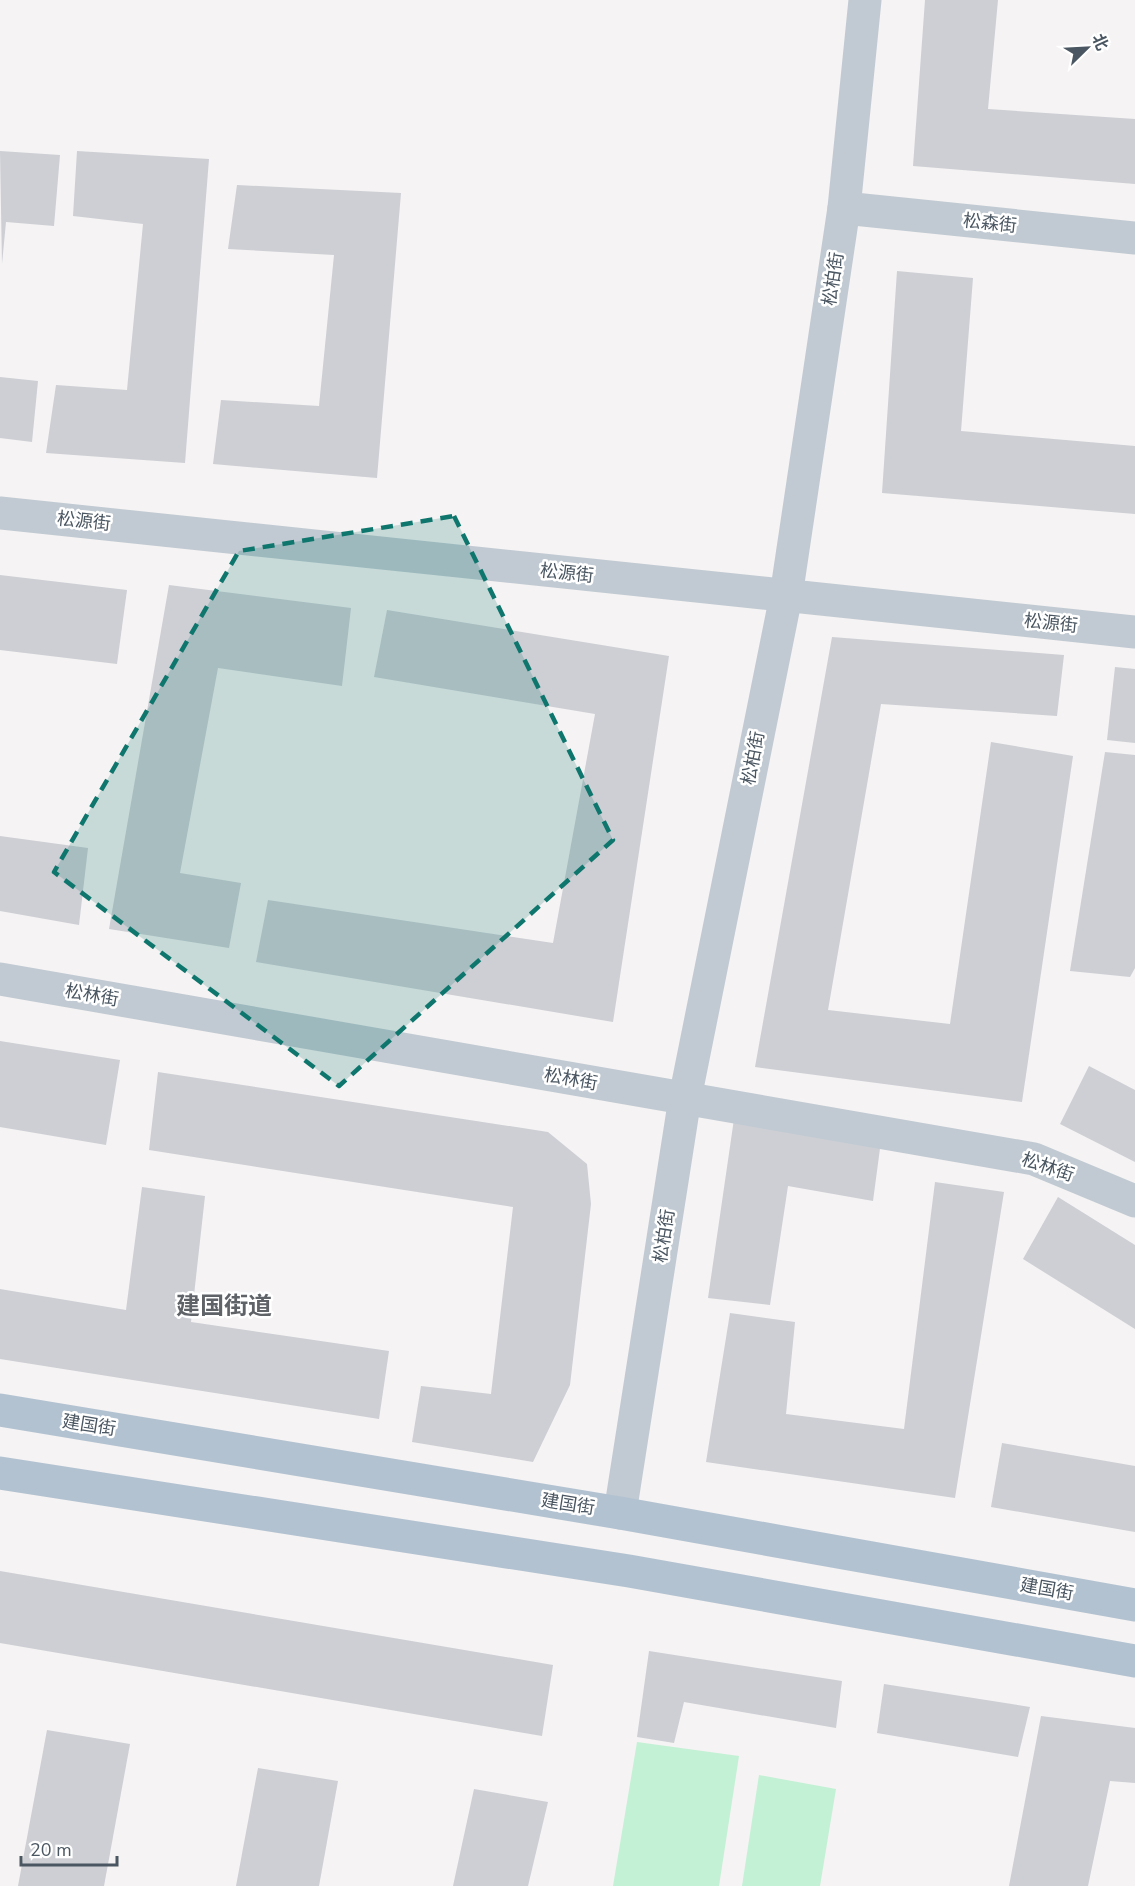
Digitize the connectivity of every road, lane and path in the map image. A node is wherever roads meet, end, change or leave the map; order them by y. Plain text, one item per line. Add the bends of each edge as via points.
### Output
1 (864, 0) edge
2 (844, 208) junction
3 (1135, 238) edge
4 (0, 513) edge
5 (786, 596) junction
6 (1135, 632) edge
7 (0, 979) edge
8 (685, 1098) junction
9 (1135, 1201) edge
10 (0, 1410) edge
11 (0, 1473) edge
12 (620, 1513) junction
13 (1135, 1605) edge
14 (1135, 1661) edge

1 - 2 street, 松柏街
2 - 3 street, 松森街
2 - 5 street, 松柏街
4 - 5 street, 松源街
5 - 6 street, 松源街
5 - 8 street, 松柏街
7 - 8 street, 松林街
8 - 9 street, 松林街 via 1034,1159
8 - 12 street, 松柏街
10 - 12 main road, 建国街
11 - 14 main road via 629,1571
12 - 13 main road, 建国街

